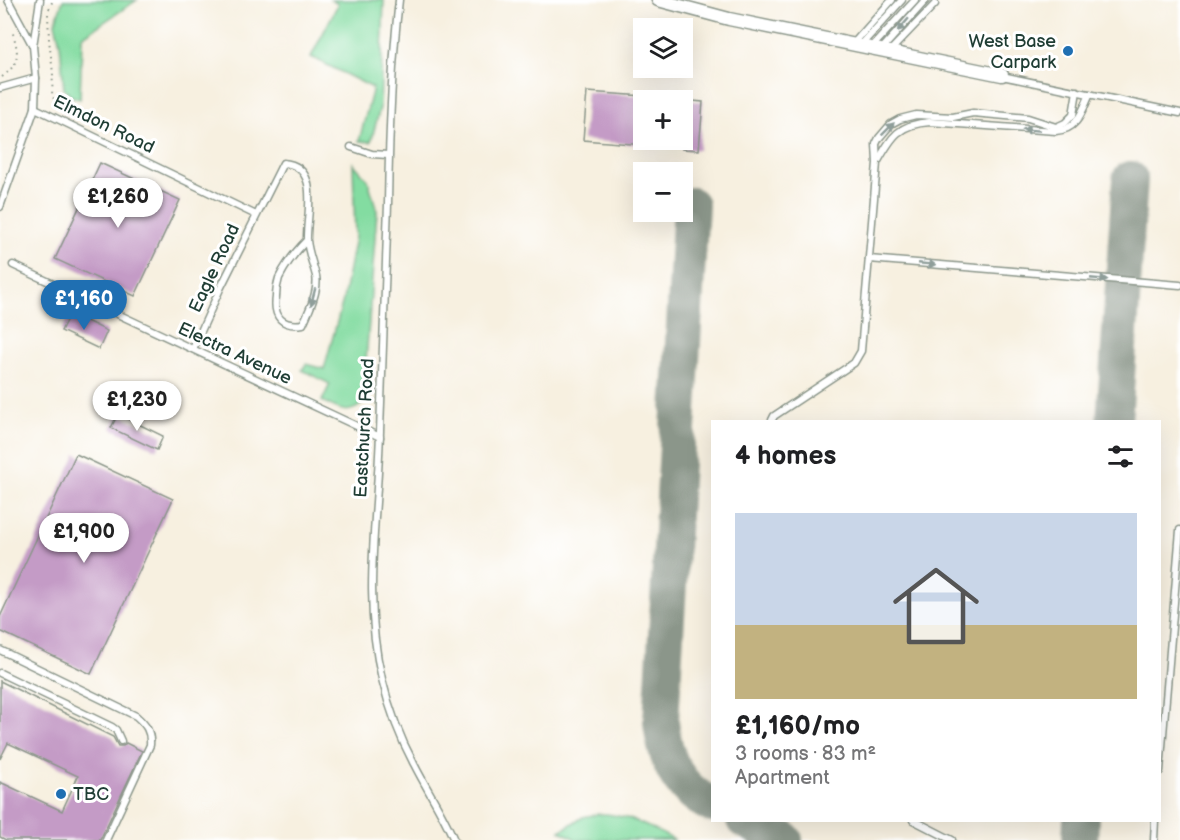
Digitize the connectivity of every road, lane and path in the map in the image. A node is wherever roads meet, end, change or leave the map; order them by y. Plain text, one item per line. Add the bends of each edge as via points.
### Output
1 (8, 0) edge
2 (40, 0) edge
3 (52, 0) edge
4 (399, 0) edge
5 (892, 0) edge
6 (903, 0) edge
7 (915, 0) edge
8 (926, 0) edge
9 (666, 1) edge
10 (935, 4) dead end
11 (49, 8) dead end
12 (49, 19) dead end
13 (11, 24) dead end
14 (33, 46) junction
15 (871, 48) junction
16 (1002, 75) joint
17 (0, 78) edge
18 (36, 78) junction
19 (0, 88) edge
20 (1077, 91) junction
21 (1089, 94) junction
22 (55, 103) dead end
23 (35, 108) junction
24 (1180, 113) edge
25 (351, 147) dead end
26 (388, 155) junction
27 (877, 163) junction
28 (0, 207) edge
29 (256, 215) junction
30 (307, 240) junction
31 (869, 259) junction
32 (12, 266) dead end
33 (1180, 285) edge
34 (193, 349) junction
35 (772, 420) edge
36 (380, 437) junction
37 (1180, 530) edge
38 (0, 650) edge
39 (0, 673) edge
40 (121, 741) dead end
41 (1161, 759) edge
42 (917, 822) edge
43 (1155, 822) edge
44 (106, 840) edge
45 (454, 840) edge
46 (952, 840) edge
47 (1154, 840) edge

1 - 14 lane
2 - 14 lane
3 - 11 path
4 - 26 lane, Eastchurch Road
5 - 15 lane
6 - 15 lane
7 - 15 lane
8 -> 15 lane
9 - 15 street via 729,20
10 - 15 lane
12 - 22 path
13 - 17 path via 18,52 10,72
14 - 18 lane
15 - 16 street
16 - 20 lane
18 - 19 lane
18 - 23 lane
20 - 21 lane
27 -> 20 lane via 879,138 900,119 973,113 1028,118 1056,127 1073,115
21 - 24 lane
21 -> 27 lane via 1076,124 1068,129 914,124 897,133
23 - 28 lane
23 - 29 lane, Elmdon Road
25 - 26 lane
26 - 36 lane, Eastchurch Road
27 - 31 lane
29 - 30 lane, Eagle Road via 283,163 293,163 304,173 309,188
29 - 34 lane, Eagle Road
30 -> 30 lane via 317,278 303,324 296,325 277,316 274,308 278,280
31 -> 33 lane
31 - 35 lane via 861,351 854,363
32 - 34 lane, Electra Avenue
34 - 36 lane, Electra Avenue
36 - 45 lane, Eastchurch Road via 372,588 374,638 397,729
37 - 41 lane
38 - 44 lane via 136,716 148,727 150,745
39 - 40 lane via 112,727
42 - 46 lane
43 - 47 lane

